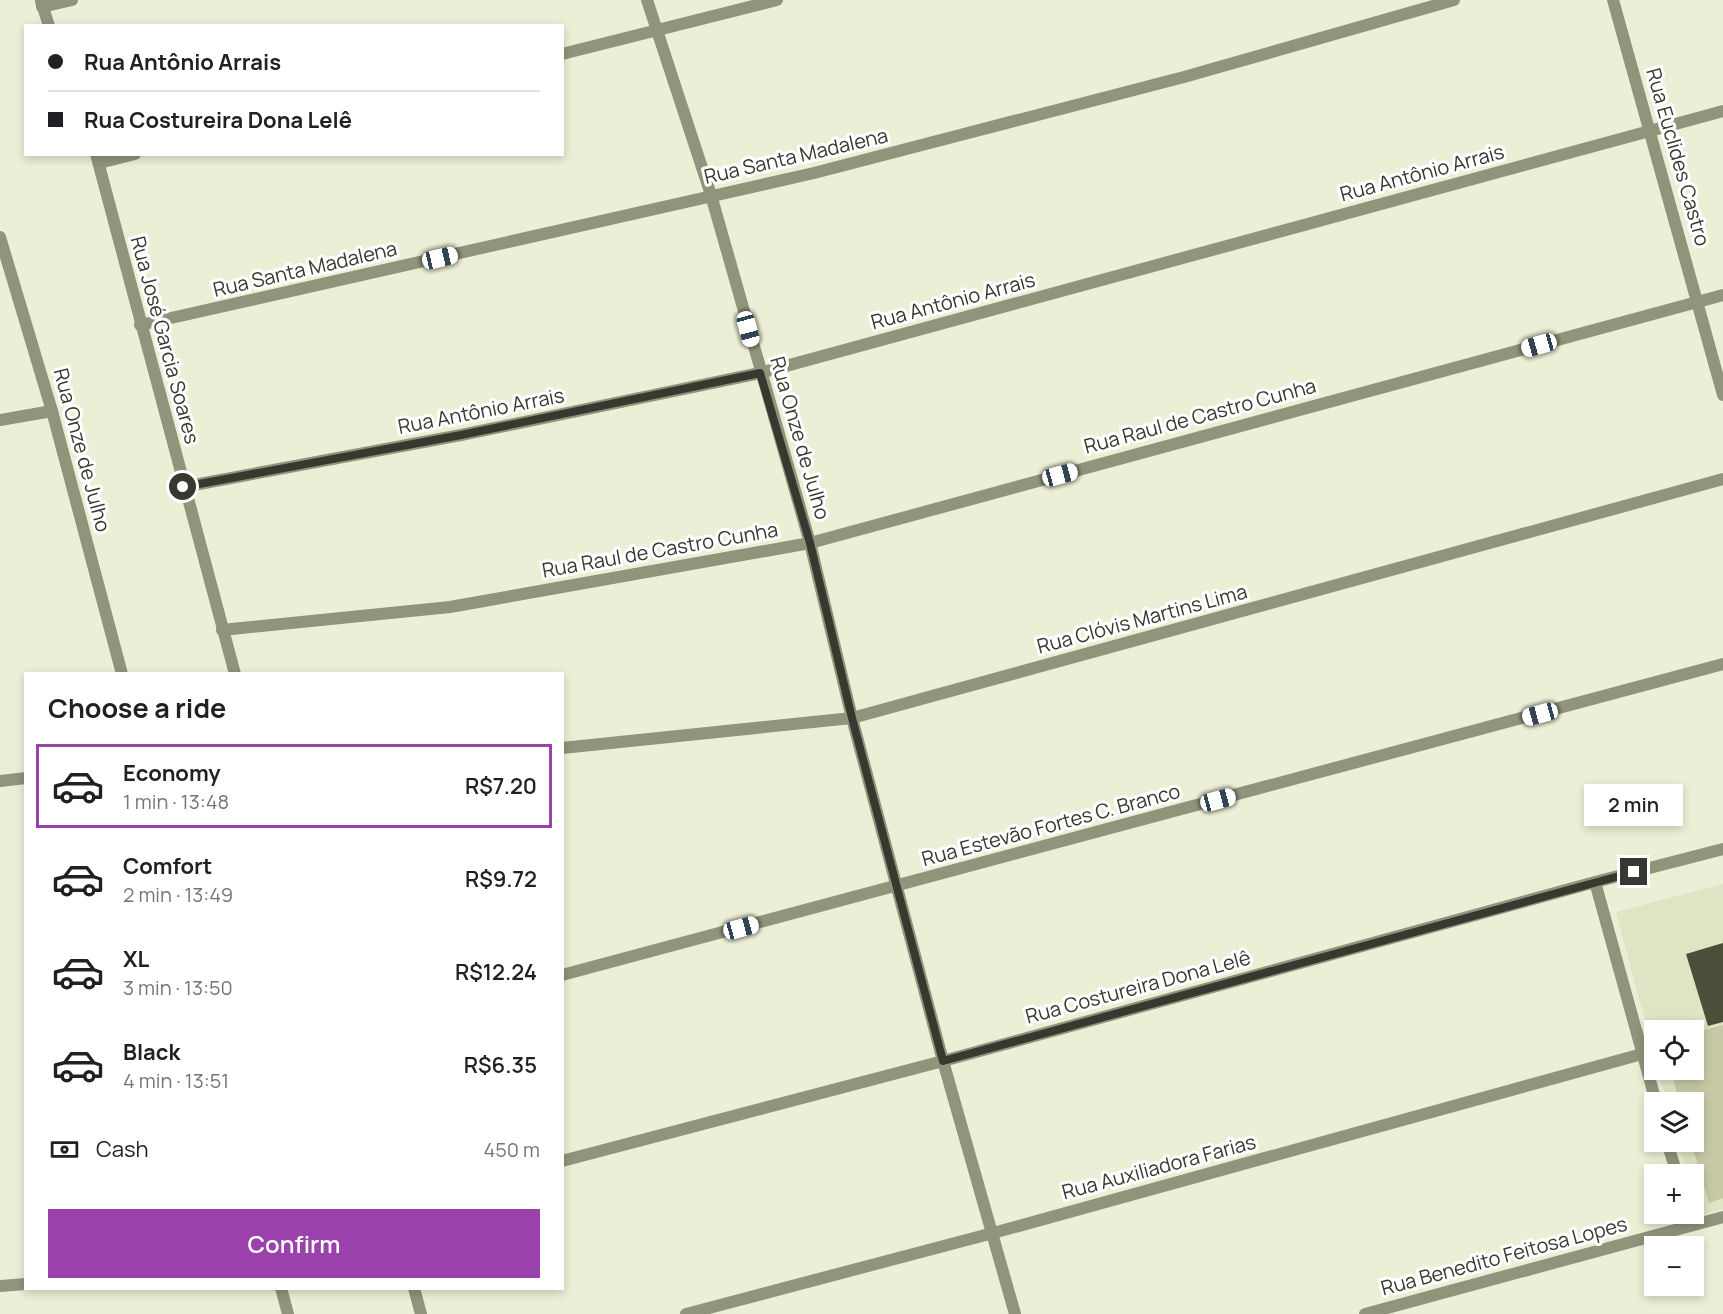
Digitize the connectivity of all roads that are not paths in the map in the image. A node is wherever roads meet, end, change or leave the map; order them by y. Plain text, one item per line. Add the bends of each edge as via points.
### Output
1 (72, 0) edge
2 (648, 0) edge
3 (777, 0) edge
4 (1454, 0) edge
5 (1613, 0) edge
6 (41, 4) edge
7 (48, 24) edge
8 (656, 32) junction
9 (564, 54) edge
10 (1723, 111) edge
11 (1648, 130) junction
12 (120, 156) edge
13 (97, 159) edge
14 (711, 195) junction
15 (0, 237) edge
16 (1723, 295) edge
17 (1698, 301) junction
18 (140, 325) junction
19 (760, 373) junction
20 (1723, 394) edge
21 (52, 411) junction
22 (0, 420) edge
23 (1723, 479) edge
24 (183, 487) junction
25 (810, 543) junction
26 (222, 630) junction
27 (1723, 664) edge
28 (121, 672) edge
29 (234, 672) edge
30 (852, 718) junction
31 (564, 748) edge
32 (24, 778) edge
33 (0, 781) edge
34 (1723, 849) edge
35 (1595, 882) junction
36 (897, 887) junction
37 (564, 974) edge
38 (1642, 1054) junction
39 (943, 1061) junction
40 (1653, 1092) edge
41 (564, 1160) edge
42 (1723, 1217) edge
43 (1691, 1226) joint
44 (993, 1233) junction
45 (24, 1284) edge
46 (0, 1286) edge
47 (282, 1290) edge
48 (415, 1290) edge
49 (288, 1314) edge
50 (421, 1314) edge
51 (686, 1314) edge
52 (1015, 1314) edge
53 (1365, 1314) edge

1 - 6 street
2 - 8 street, Rua Onze de Julho
3 - 8 street
4 - 14 street, Rua Santa Madalena via 933,144
5 - 11 street, Rua Euclides Castro
6 - 7 street
8 - 9 street
8 - 14 street, Rua Onze de Julho
10 - 11 street, Rua Antônio Arrais
11 - 17 street, Rua Euclides Castro
11 - 19 street, Rua Antônio Arrais
12 - 13 street
13 - 18 street, Rua José Garcia Soares
14 - 18 street, Rua Santa Madalena
14 - 19 street, Rua Onze de Julho
15 - 21 street, Rua Onze de Julho
16 - 17 street, Rua Raul de Castro Cunha
17 - 20 street, Rua Euclides Castro
17 - 25 street, Rua Raul de Castro Cunha
18 - 24 street, Rua José Garcia Soares
19 - 24 street, Rua Antônio Arrais via 473,433
19 - 25 street, Rua Onze de Julho
21 - 22 street
21 - 28 street, Rua Onze de Julho
23 - 30 street, Rua Clóvis Martins Lima
24 - 26 street, Rua José Garcia Soares
25 - 26 street, Rua Raul de Castro Cunha via 450,607
25 - 30 street, Rua Onze de Julho
26 - 29 street, Rua José Garcia Soares
27 - 36 street, Rua Estevão Fortes C. Branco
30 - 31 street, Rua Clóvis Martins Lima
30 - 36 street, Rua Onze de Julho
32 - 33 street
34 - 35 street, Rua Costureira Dona Lelê
35 - 38 street
35 - 39 street, Rua Costureira Dona Lelê
36 - 37 street, Rua Estevão Fortes C. Branco
36 - 39 street, Rua Onze de Julho
38 - 40 street
38 - 44 street, Rua Auxiliadora Farias
39 - 41 street, Rua Costureira Dona Lelê
39 - 44 street, Rua Onze de Julho
42 - 43 street, Rua Benedito Feitosa Lopes
43 - 53 street, Rua Benedito Feitosa Lopes
44 - 51 street, Rua Auxiliadora Farias
44 - 52 street, Rua Onze de Julho
45 - 46 street
47 - 49 street
48 - 50 street

